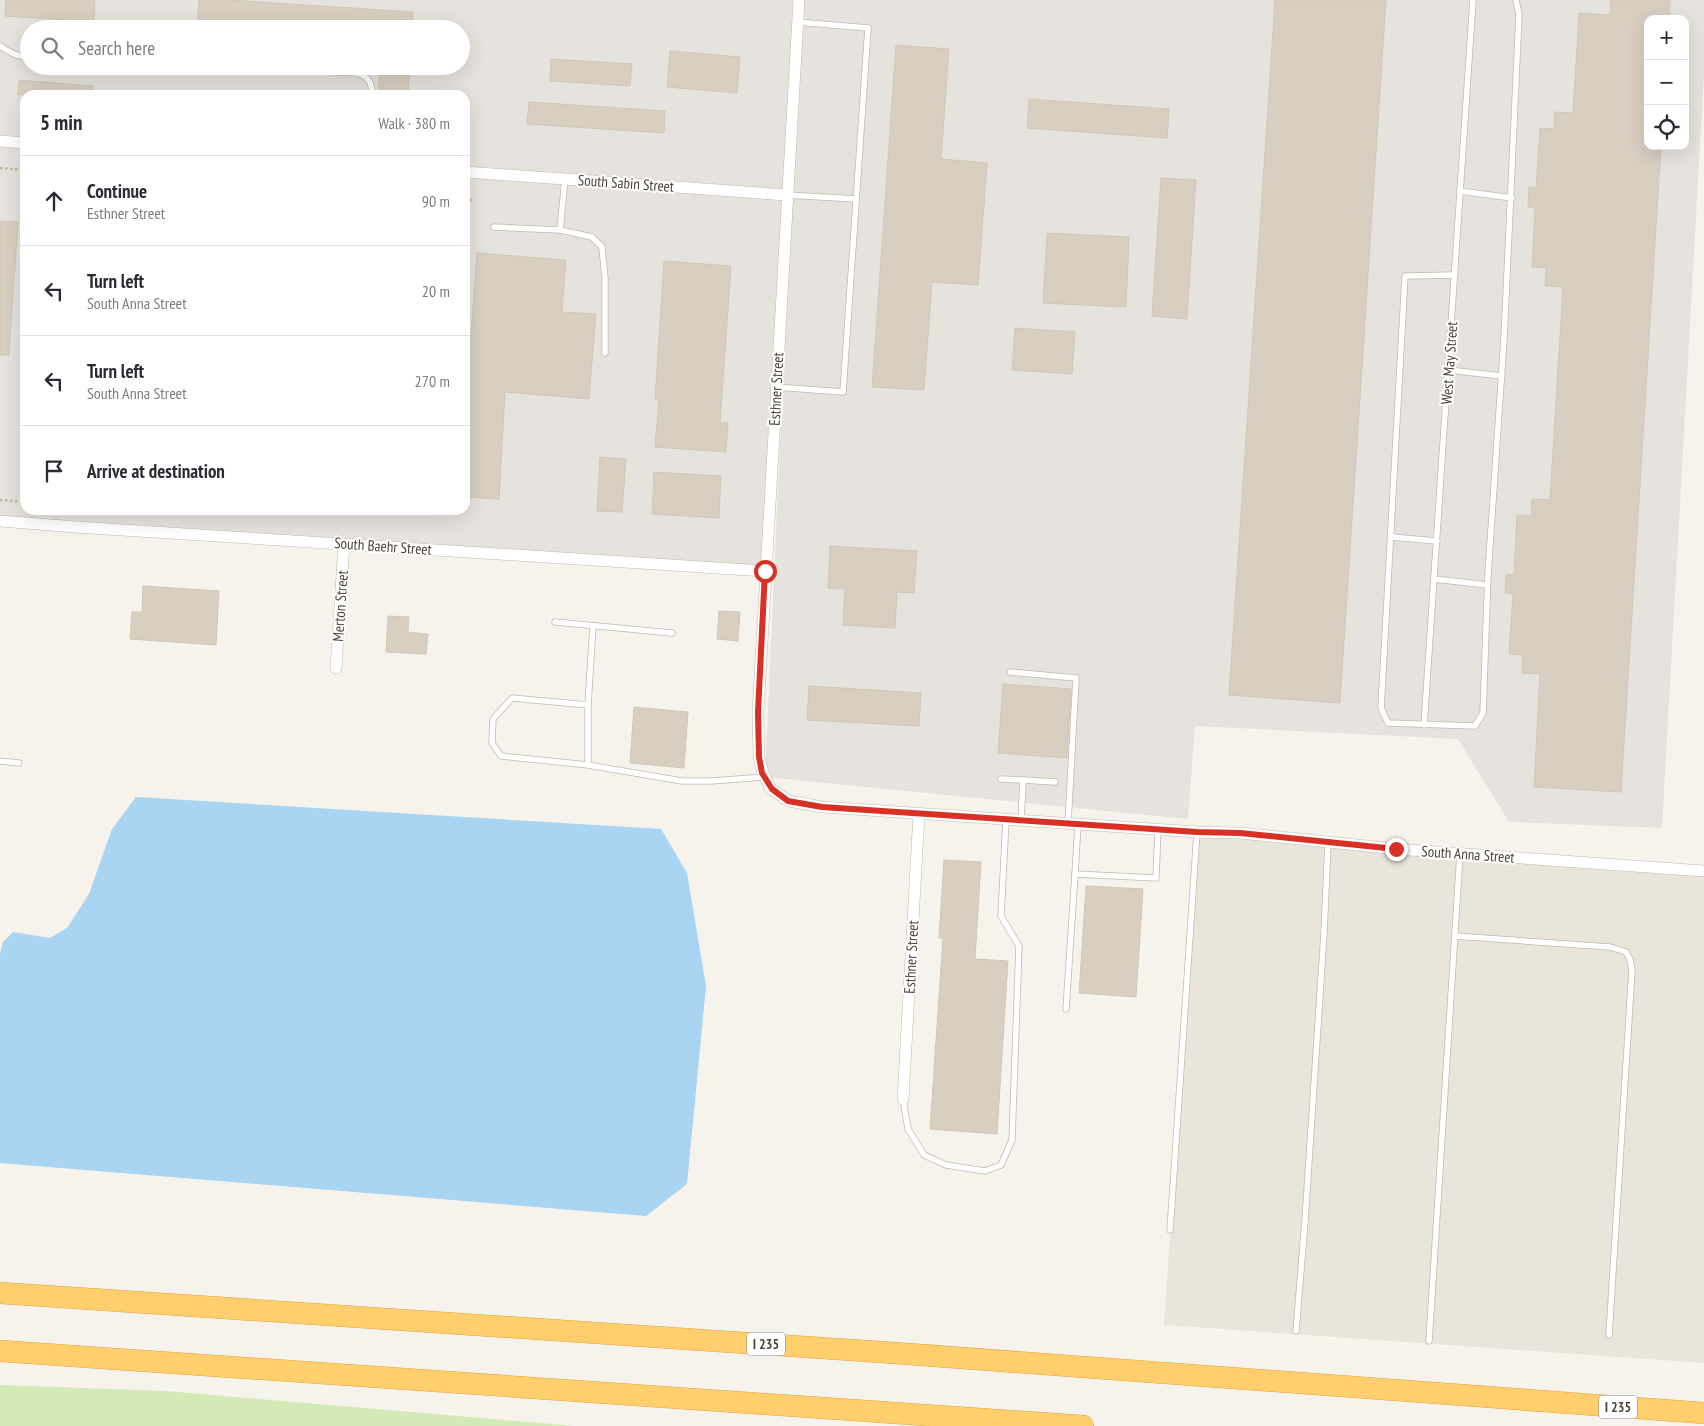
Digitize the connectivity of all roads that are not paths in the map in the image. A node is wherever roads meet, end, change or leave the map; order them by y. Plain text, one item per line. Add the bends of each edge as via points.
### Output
1 (799, 0) edge
2 (1473, 0) edge
3 (1516, 0) edge
4 (797, 22) junction
5 (0, 46) edge
6 (20, 55) edge
7 (362, 75) edge
8 (372, 90) edge
9 (0, 141) edge
10 (20, 143) edge
11 (470, 172) edge
12 (565, 178) junction
13 (1460, 191) junction
14 (787, 195) junction
15 (1512, 198) junction
16 (856, 199) junction
17 (494, 226) dead end
18 (560, 230) junction
19 (1454, 275) junction
20 (605, 353) dead end
21 (1448, 370) junction
22 (1502, 376) junction
23 (776, 387) junction
24 (0, 521) edge
25 (1391, 537) junction
26 (1437, 541) junction
27 (344, 544) junction
28 (765, 571) junction
29 (1434, 579) junction
30 (1487, 585) junction
31 (555, 622) dead end
32 (593, 626) junction
33 (672, 633) dead end
34 (336, 668) dead end
35 (1010, 672) dead end
36 (588, 705) junction
37 (1424, 725) junction
38 (0, 761) edge
39 (19, 763) dead end
40 (588, 765) junction
41 (765, 777) junction
42 (1001, 779) dead end
43 (1023, 780) junction
44 (1054, 782) dead end
45 (919, 814) junction
46 (1006, 820) junction
47 (1021, 821) junction
48 (1073, 824) junction
49 (1158, 830) junction
50 (1197, 832) junction
51 (1328, 842) junction
52 (1460, 854) junction
53 (1704, 871) edge
54 (1075, 874) junction
55 (1455, 936) junction
56 (1066, 1008) dead end
57 (904, 1099) joint
58 (1170, 1230) dead end
59 (0, 1293) edge
60 (1296, 1331) dead end
61 (1609, 1335) dead end
62 (1429, 1341) dead end
63 (0, 1351) edge
64 (1704, 1413) edge
65 (1083, 1426) edge

1 - 4 street, Esthner Street
2 - 13 lane, West May Street
3 - 15 lane via 1519,15
4 - 14 street, Esthner Street
4 - 16 lane via 868,28
5 - 6 lane
7 - 8 lane via 371,82
9 - 10 street
11 - 12 street, South Sabin Street
12 - 14 street, South Sabin Street
12 - 18 lane
13 - 15 lane
13 - 19 lane, West May Street
14 - 16 lane
14 - 23 street, Esthner Street
15 - 22 lane
16 - 23 lane via 843,392
17 - 18 lane
18 - 20 lane via 592,237 602,247
19 - 21 lane, West May Street
19 - 25 lane via 1405,276
21 - 22 lane
21 - 26 lane, West May Street
22 - 30 lane
23 - 28 street, Esthner Street
24 - 27 street, South Baehr Street
25 - 26 lane
25 - 37 lane via 1381,708 1388,723
26 - 29 lane, West May Street
27 - 28 street, South Baehr Street
27 - 34 street, Merton Street
28 - 41 street, Esthner Street via 758,712 759,757
29 - 30 lane
29 - 37 lane, West May Street
30 - 37 lane via 1483,713 1475,726
31 - 32 lane
32 - 33 lane
32 - 36 lane
35 - 48 lane via 1076,678
36 - 40 lane
36 - 40 lane via 512,698 493,719 492,743 501,756
38 - 39 lane
40 - 41 lane via 682,781
41 - 45 street, South Anna Street via 772,789 788,801 822,807
42 - 43 lane
43 - 44 lane
43 - 47 lane
45 - 46 street, South Anna Street
45 - 57 street, Esthner Street
46 - 47 street, South Anna Street
46 - 57 lane via 1001,916 1019,946 1012,1140 1001,1165 985,1171 946,1165 924,1155 908,1130
47 - 48 street, South Anna Street
48 - 49 street, South Anna Street
48 - 54 lane
49 - 50 street, South Anna Street
49 - 54 lane via 1156,878
50 - 51 street, South Anna Street
50 - 58 lane
51 - 52 street, South Anna Street
51 - 60 lane via 1324,944
52 - 53 street, South Anna Street
52 - 55 lane
54 - 56 lane
55 - 61 lane via 1619,948 1630,959 1632,970
55 - 62 lane
59 - 64 highway, I 235 via 891,1353
63 - 65 highway

